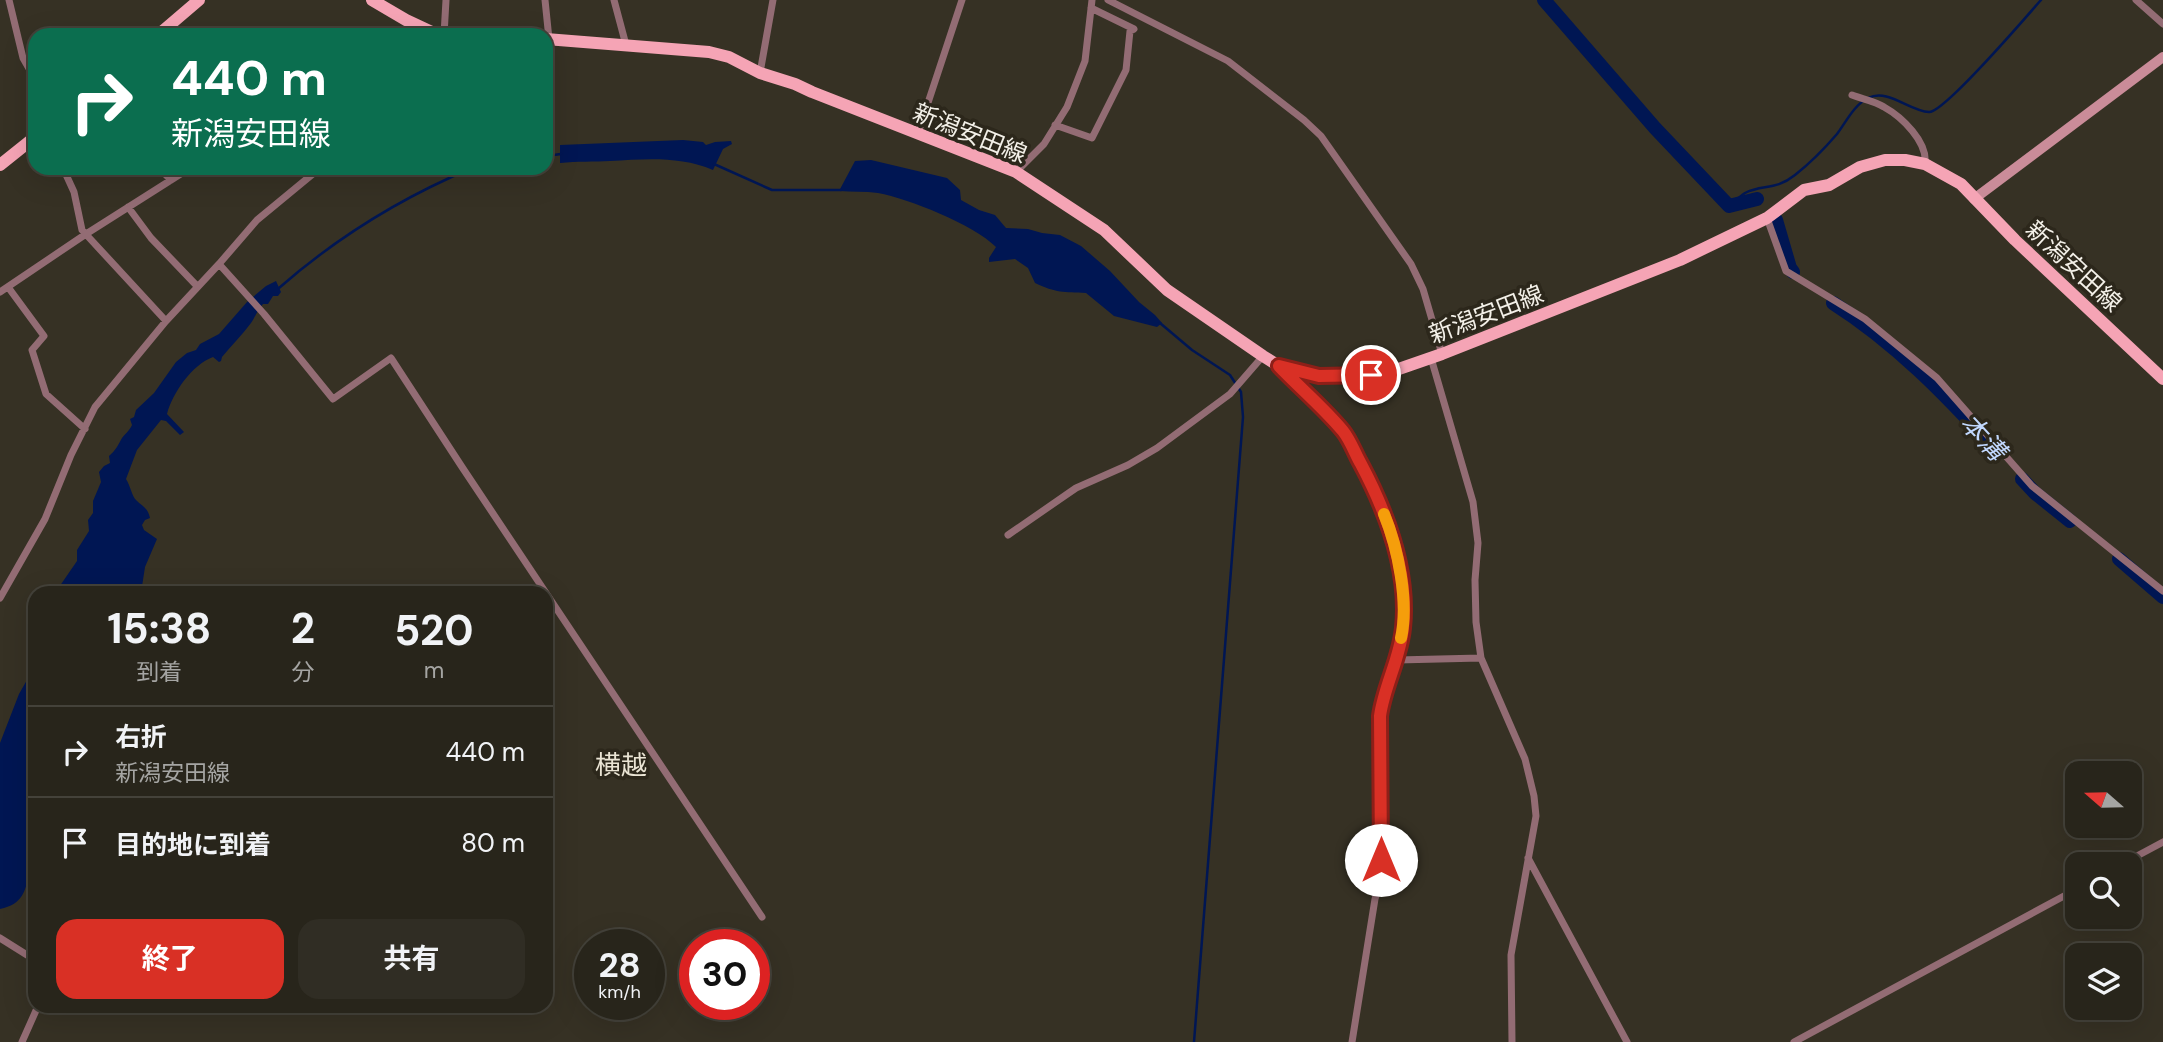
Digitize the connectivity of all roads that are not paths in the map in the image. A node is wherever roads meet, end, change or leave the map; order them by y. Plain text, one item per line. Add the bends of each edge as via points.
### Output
1 (9, 0) edge
2 (199, 0) edge
3 (372, 0) edge
4 (446, 0) edge
5 (545, 0) edge
6 (614, 0) edge
7 (773, 0) edge
8 (962, 0) edge
9 (1108, 0) edge
10 (2136, 0) edge
11 (1092, 4) edge
12 (2163, 24) edge
13 (166, 28) edge
14 (423, 28) edge
15 (444, 28) edge
16 (546, 28) edge
17 (553, 39) edge
18 (626, 45) junction
19 (2163, 57) edge
20 (28, 67) edge
21 (760, 73) junction
22 (1852, 95) dead end
23 (1055, 125) junction
24 (918, 133) junction
25 (28, 143) edge
26 (1925, 164) junction
27 (0, 166) edge
28 (1016, 172) junction
29 (66, 175) edge
30 (166, 175) edge
31 (179, 175) edge
32 (312, 175) edge
33 (171, 180) junction
34 (1974, 199) junction
35 (128, 207) junction
36 (1767, 218) junction
37 (86, 234) junction
38 (219, 264) junction
39 (197, 286) junction
40 (8, 287) junction
41 (0, 292) edge
42 (166, 321) junction
43 (1263, 356) junction
44 (1436, 356) junction
45 (1279, 366) junction
46 (2163, 379) edge
47 (85, 429) junction
48 (1008, 535) dead end
49 (541, 586) edge
50 (2163, 591) edge
51 (0, 598) edge
52 (553, 604) edge
53 (1481, 659) junction
54 (1396, 660) junction
55 (2163, 842) edge
56 (2142, 853) edge
57 (1528, 857) junction
58 (2065, 895) edge
59 (762, 917) dead end
60 (0, 938) edge
61 (28, 956) edge
62 (35, 1013) edge
63 (22, 1042) edge
64 (1352, 1042) edge
65 (1512, 1042) edge
66 (1627, 1042) edge
67 (1794, 1042) edge

1 - 20 street
2 - 13 main road
3 - 14 main road
4 - 15 street
5 - 16 street
6 - 18 street
7 - 21 street
8 - 24 street
9 - 44 street via 1227,61 1321,136 1411,264 1423,289
10 - 12 street
11 - 23 street via 1085,61
11 - 23 street via 1134,29 1130,31 1126,70 1092,138
17 - 18 main road, 新潟安田線
18 - 21 main road, 新潟安田線 via 709,52
19 - 34 street
21 - 24 main road, 新潟安田線
22 - 26 street via 1884,106 1915,132 1926,155
23 - 28 street via 1044,144
24 - 28 main road, 新潟安田線
25 - 27 main road
26 - 34 main road, 新潟安田線 via 1961,184
26 - 36 main road, 新潟安田線 via 1885,160 1860,167 1829,185 1804,190
28 - 43 main road, 新潟安田線 via 1104,230 1167,290
29 - 37 street
30 - 33 street
31 - 33 street
32 - 38 street via 257,220
33 - 35 street
34 - 46 main road, 新潟安田線
35 - 37 street
35 - 39 street via 151,239
36 - 44 main road, 新潟安田線 via 1680,260
36 - 50 street via 1786,271 1865,319 1937,378 2032,486
37 - 40 street
37 - 42 street
38 - 39 street
38 - 49 street via 333,399 391,358
39 - 42 street
40 - 41 street
40 - 47 street via 44,336 32,350 46,394
42 - 47 street via 95,407
43 - 45 main road, 新潟安田線
43 - 48 street via 1230,394 1157,448 1076,488
44 - 45 main road, 新潟安田線 via 1371,375 1319,376
44 - 53 street via 1473,502
45 - 54 street via 1345,433 1388,522 1403,605
47 - 51 street via 45,519
52 - 59 street
53 - 54 street
53 - 57 street via 1525,759 1534,796 1536,816
54 - 64 street via 1380,716 1379,886
55 - 56 street
57 - 65 street via 1511,955
57 - 66 street
58 - 67 street
60 - 61 street
62 - 63 street

